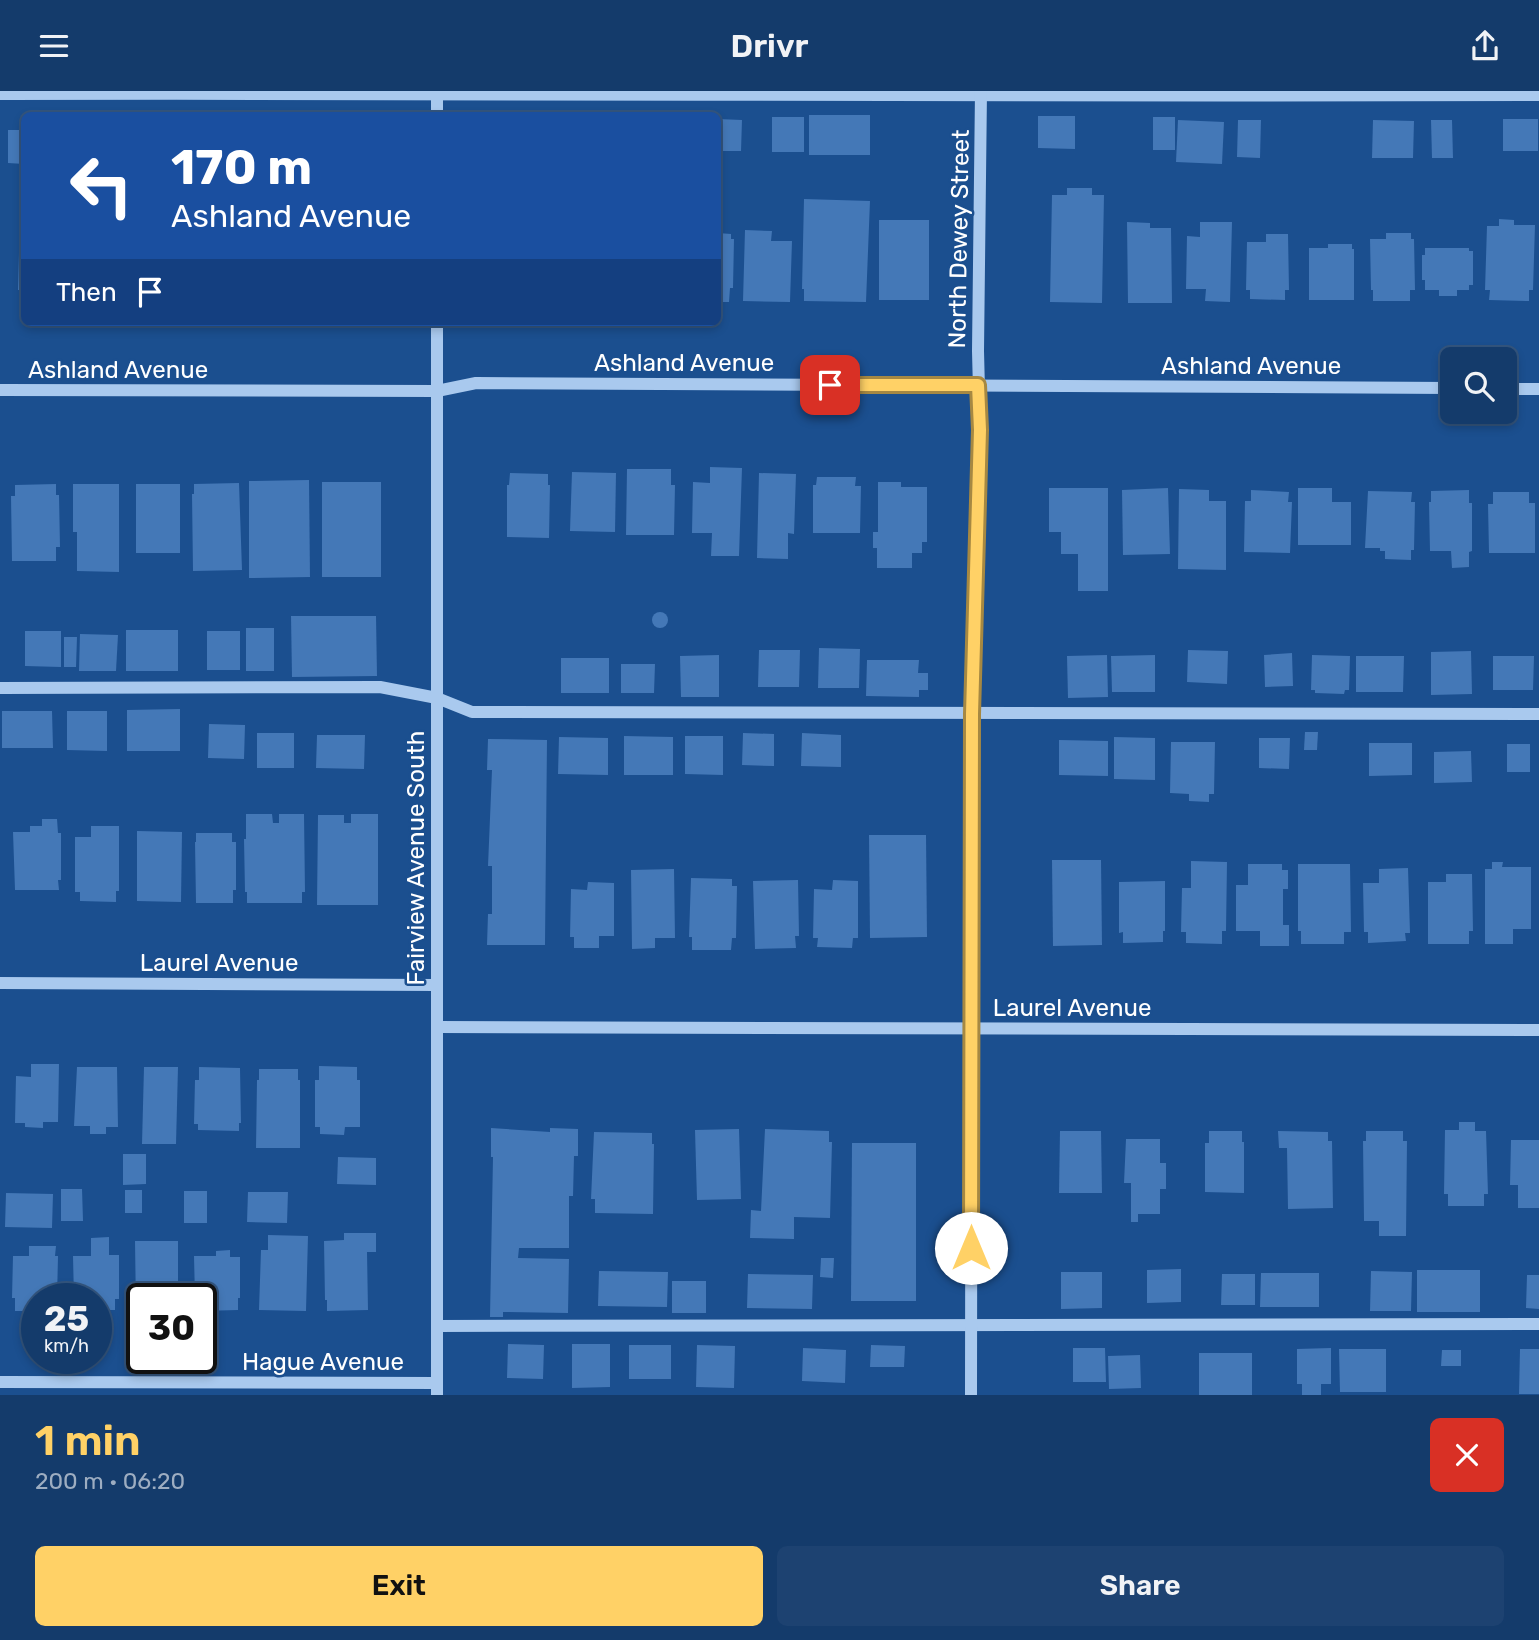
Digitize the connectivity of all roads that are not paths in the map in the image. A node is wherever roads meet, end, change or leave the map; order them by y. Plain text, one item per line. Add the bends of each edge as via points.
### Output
1 (437, 92) edge
2 (0, 94) edge
3 (981, 94) edge
4 (1539, 95) edge
5 (437, 112) edge
6 (437, 326) edge
7 (978, 385) junction
8 (1440, 388) edge
9 (1517, 389) edge
10 (1539, 389) edge
11 (0, 390) edge
12 (437, 391) junction
13 (0, 688) edge
14 (437, 698) junction
15 (972, 714) junction
16 (1539, 714) edge
17 (0, 983) edge
18 (437, 985) junction
19 (437, 1027) junction
20 (971, 1029) junction
21 (1539, 1030) edge
22 (1539, 1324) edge
23 (970, 1325) junction
24 (437, 1326) junction
25 (0, 1382) edge
26 (437, 1389) edge
27 (971, 1395) edge

1 - 2 street
1 - 3 street
1 - 5 street
3 - 4 street
3 - 7 street, North Dewey Street
6 - 12 street, Fairview Avenue South
7 - 8 street, Ashland Avenue
7 - 12 street, Ashland Avenue via 476,383
7 - 15 street, North Dewey Street
9 - 10 street
11 - 12 street, Ashland Avenue
12 - 14 street, Fairview Avenue South
13 - 14 street via 380,687
14 - 15 street via 472,712
14 - 18 street, Fairview Avenue South
15 - 16 street
15 - 20 street, North Dewey Street
17 - 18 street, Laurel Avenue
18 - 19 street, Fairview Avenue South
19 - 20 street, Laurel Avenue
19 - 24 street, Fairview Avenue South
20 - 21 street, Laurel Avenue
20 - 23 street, North Dewey Street
22 - 23 street
23 - 24 street
23 - 27 street, North Dewey Street
24 - 26 street, Fairview Avenue South
25 - 26 street, Hague Avenue

